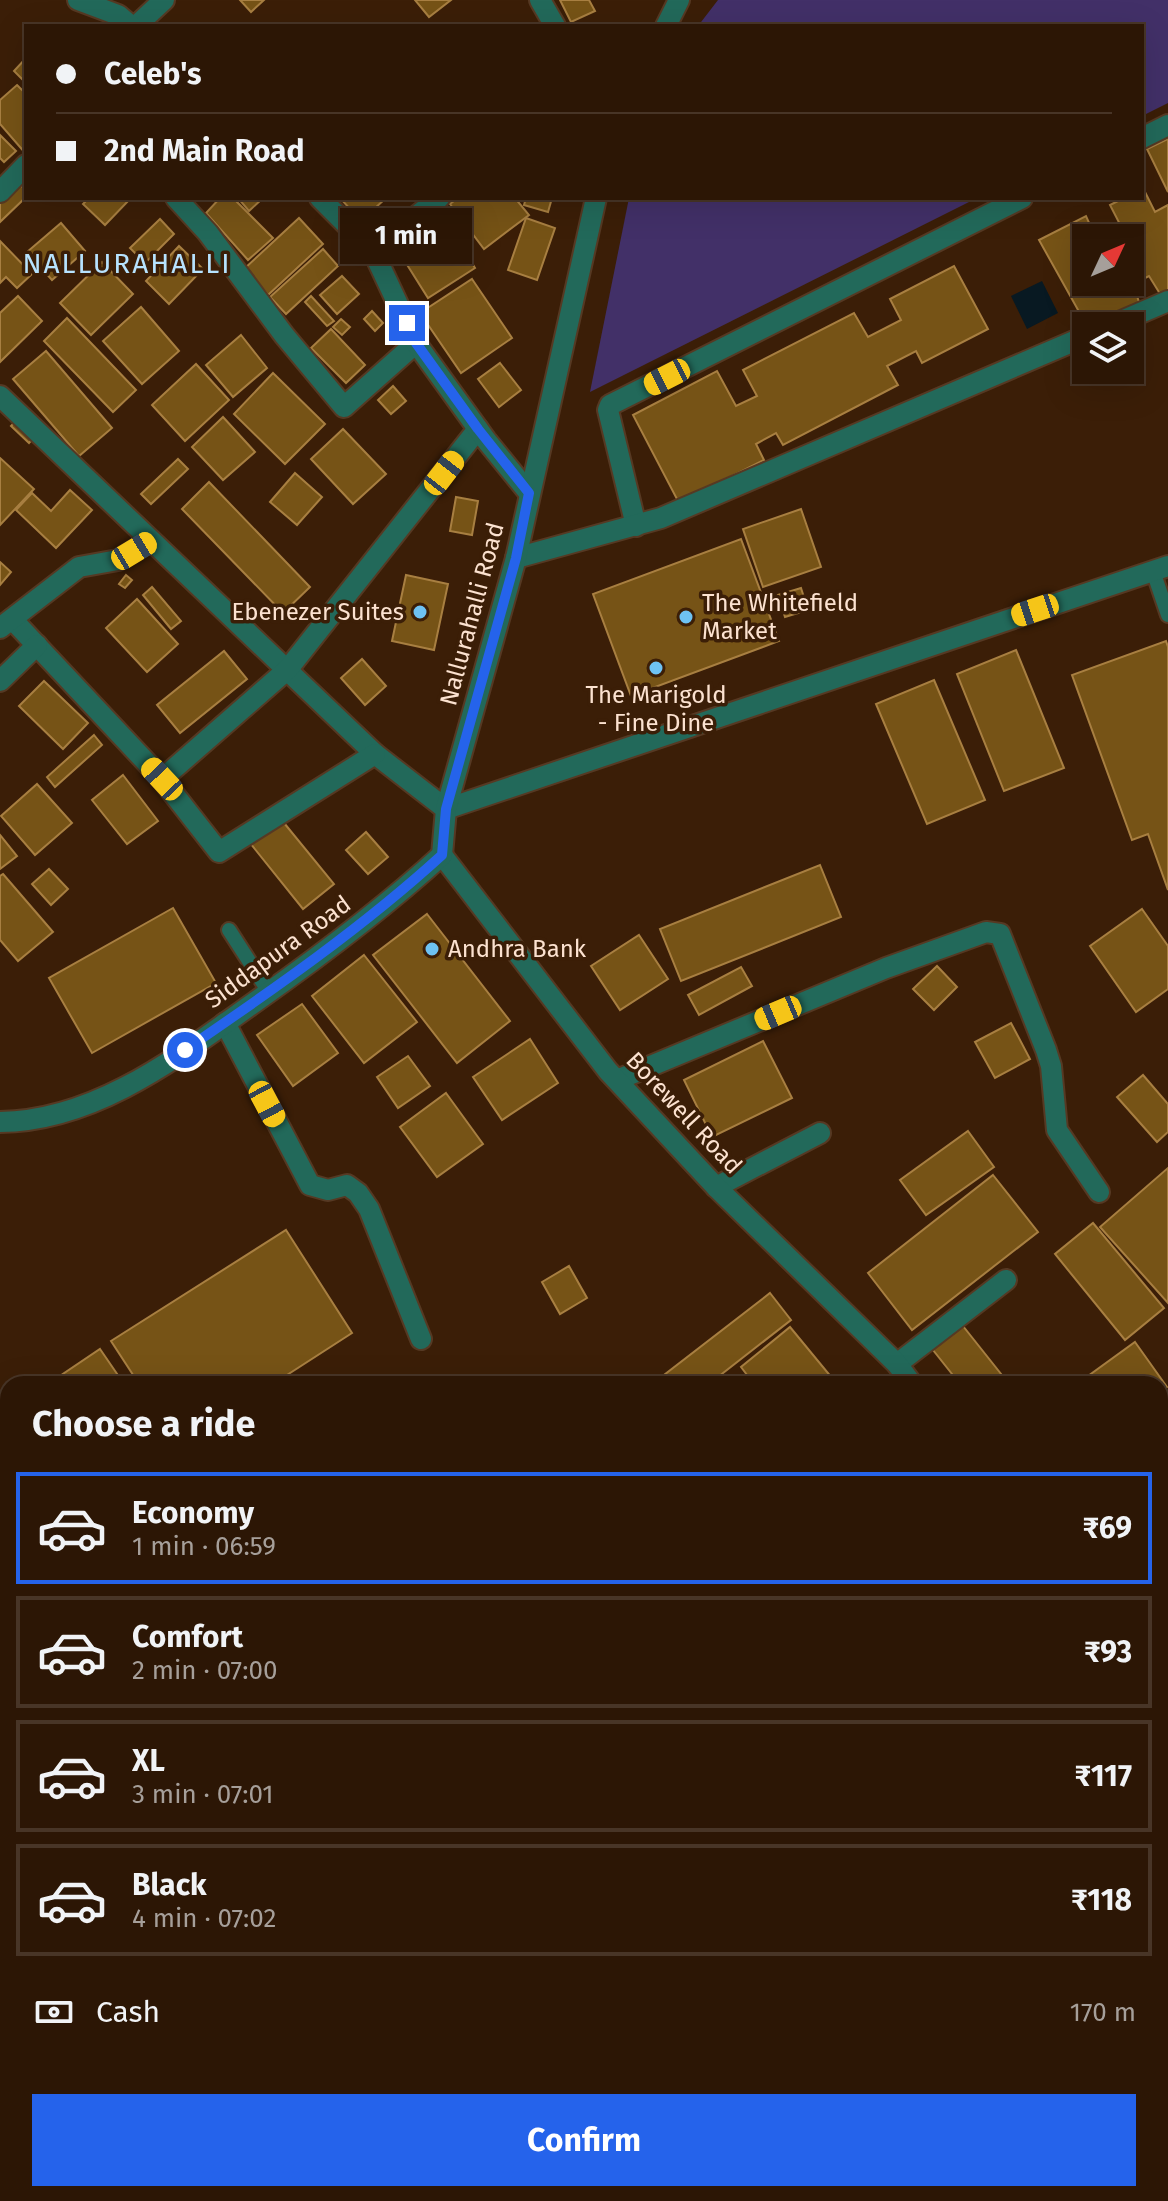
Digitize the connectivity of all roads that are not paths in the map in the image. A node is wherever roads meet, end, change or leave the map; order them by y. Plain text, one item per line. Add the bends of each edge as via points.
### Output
1 (78, 0) edge
2 (164, 0) edge
3 (540, 0) edge
4 (679, 0) edge
5 (130, 24) edge
6 (135, 24) edge
7 (554, 24) edge
8 (667, 24) edge
9 (1168, 125) edge
10 (1144, 137) edge
11 (24, 167) edge
12 (0, 192) edge
13 (178, 200) edge
14 (322, 200) edge
15 (437, 200) edge
16 (596, 200) edge
17 (1018, 200) edge
18 (373, 251) junction
19 (1168, 301) edge
20 (1142, 312) edge
21 (1072, 342) edge
22 (416, 343) junction
23 (1, 399) edge
24 (478, 429) junction
25 (529, 493) junction
26 (636, 526) junction
27 (150, 541) junction
28 (516, 558) junction
29 (1160, 568) edge
30 (1168, 615) edge
31 (6, 624) edge
32 (37, 645) junction
33 (288, 669) junction
34 (0, 681) edge
35 (375, 754) junction
36 (162, 779) junction
37 (446, 809) junction
38 (442, 855) junction
39 (229, 930) dead end
40 (269, 992) junction
41 (225, 1023) junction
42 (617, 1080) junction
43 (0, 1122) edge
44 (820, 1133) dead end
45 (716, 1187) junction
46 (1099, 1192) dead end
47 (1006, 1280) dead end
48 (421, 1339) dead end
49 (897, 1364) junction
50 (906, 1376) edge

1 - 5 street
2 - 6 street
3 - 7 street
4 - 8 street
9 - 10 street
11 - 12 street
13 - 22 street via 344,407
14 - 18 street
15 - 18 street
16 - 25 street, Nallurahalli Road
17 - 26 street via 610,405
18 - 22 street
19 - 20 street
21 - 26 street
22 - 24 street
23 - 27 street
24 - 25 street
24 - 33 street
25 - 28 street, Nallurahalli Road
26 - 28 street
27 - 31 street via 118,560 79,567
27 - 33 street
28 - 37 street, Nallurahalli Road
29 - 30 lane
29 - 37 street
31 - 32 street
32 - 34 street
32 - 36 street
33 - 35 street
33 - 36 street
35 - 36 street via 219,852
35 - 37 street
37 - 38 street, Nallurahalli Road
38 - 40 street, Siddapura Road via 394,899
38 - 42 street, Borewell Road
39 - 40 lane
40 - 41 street, Siddapura Road
41 - 43 street, Siddapura Road via 145,1077 85,1105
41 - 48 street via 310,1185 328,1190 347,1185 369,1209
42 - 45 street, Borewell Road
42 - 46 street via 886,968 996,932 1051,1066 1057,1130
44 - 45 street
45 - 49 street, Borewell Road
47 - 49 street
49 - 50 street, Borewell Road

